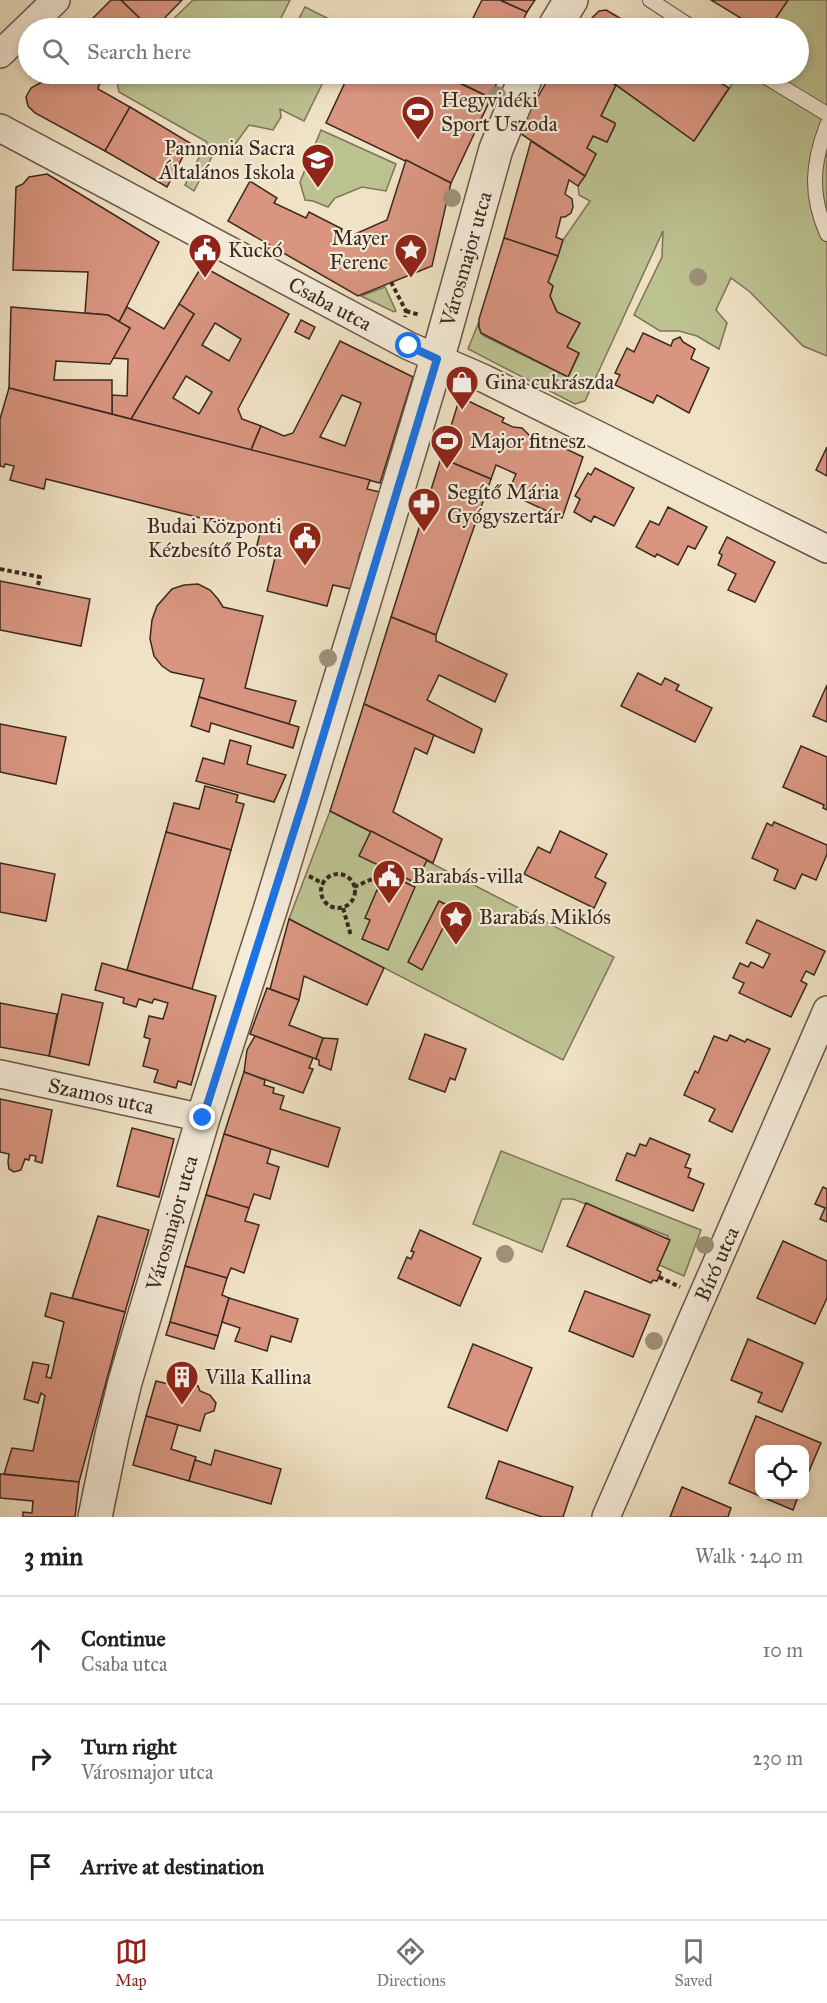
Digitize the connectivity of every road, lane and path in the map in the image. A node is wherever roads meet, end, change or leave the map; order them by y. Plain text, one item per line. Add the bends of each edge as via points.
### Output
1 (56, 0) edge
2 (571, 0) edge
3 (650, 0) edge
4 (37, 18) edge
5 (560, 18) edge
6 (678, 18) edge
7 (18, 37) edge
8 (0, 54) edge
9 (523, 84) edge
10 (778, 84) edge
11 (827, 114) edge
12 (827, 125) edge
13 (0, 128) edge
14 (827, 234) edge
15 (391, 282) dead end
16 (406, 311) junction
17 (417, 320) dead end
18 (404, 323) dead end
19 (437, 359) junction
20 (827, 549) edge
21 (0, 569) edge
22 (38, 585) dead end
23 (386, 873) dead end
24 (306, 874) dead end
25 (324, 884) junction
26 (354, 887) junction
27 (343, 908) junction
28 (351, 936) dead end
29 (827, 1010) edge
30 (0, 1074) edge
31 (203, 1118) junction
32 (659, 1277) dead end
33 (681, 1287) dead end
34 (95, 1517) edge
35 (606, 1517) edge

1 - 4 street
2 - 5 street
3 - 6 lane
7 - 8 street
9 - 19 street, Városmajor utca via 496,149
10 - 11 lane
12 - 14 lane via 818,148 814,182 819,217
13 - 19 street, Csaba utca
15 - 16 path
16 - 17 path via 420,314
16 - 18 path
19 - 20 street, Csaba utca
19 - 31 street, Városmajor utca
21 - 22 path via 40,577
23 - 26 path
24 - 25 path
25 - 26 path via 340,875
25 - 27 path via 322,895 327,904
26 - 27 path via 352,902
27 - 28 path
29 - 35 street, Bíró utca
30 - 31 street, Szamos utca
31 - 34 street, Városmajor utca via 125,1382
32 - 33 path

